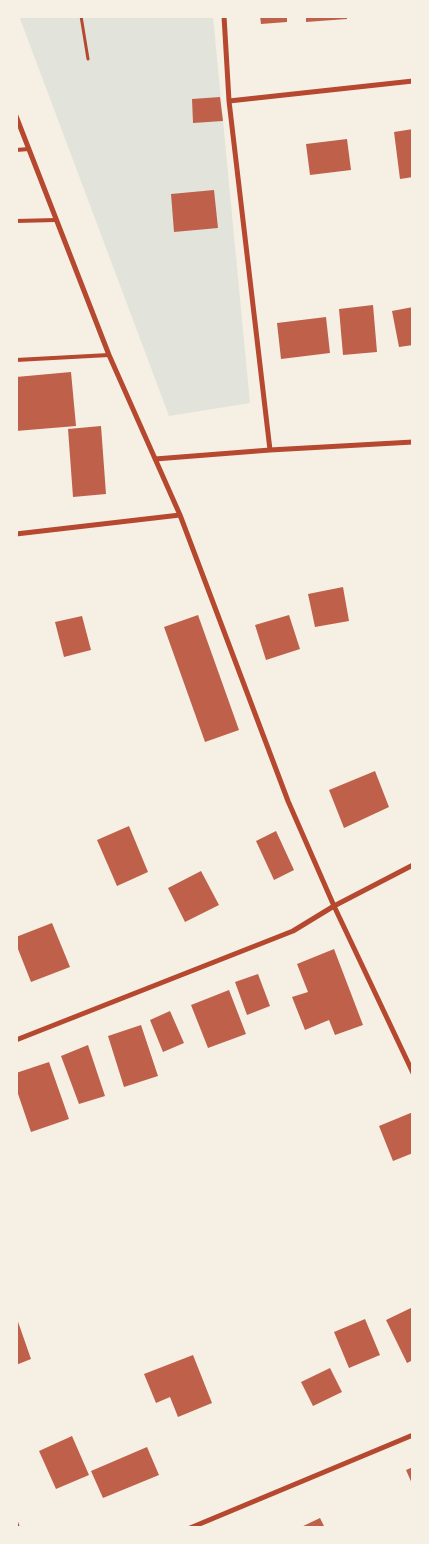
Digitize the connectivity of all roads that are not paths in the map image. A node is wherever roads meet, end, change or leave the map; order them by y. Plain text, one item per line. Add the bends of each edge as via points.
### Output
1 (224, 16) edge
2 (413, 81) edge
3 (229, 101) junction
4 (16, 116) edge
5 (29, 149) junction
6 (16, 150) edge
7 (56, 220) junction
8 (16, 221) edge
9 (109, 355) junction
10 (16, 360) edge
11 (413, 442) edge
12 (270, 450) junction
13 (155, 459) junction
14 (180, 515) junction
15 (16, 534) edge
16 (413, 865) edge
17 (334, 906) junction
18 (16, 1040) edge
19 (413, 1073) edge
20 (413, 1435) edge
21 (16, 1522) edge
22 (18, 1528) edge
23 (190, 1528) edge

1 - 3 street
2 - 3 street
3 - 12 street
4 - 5 street
5 - 6 lane
5 - 7 street
7 - 8 lane
7 - 9 street
9 - 10 lane
9 - 13 street
11 - 12 street
12 - 13 street
13 - 14 street
14 - 15 street
14 - 17 street via 288,801
16 - 17 street
17 - 18 street via 293,931
17 - 19 street
20 - 23 street
21 - 22 lane

